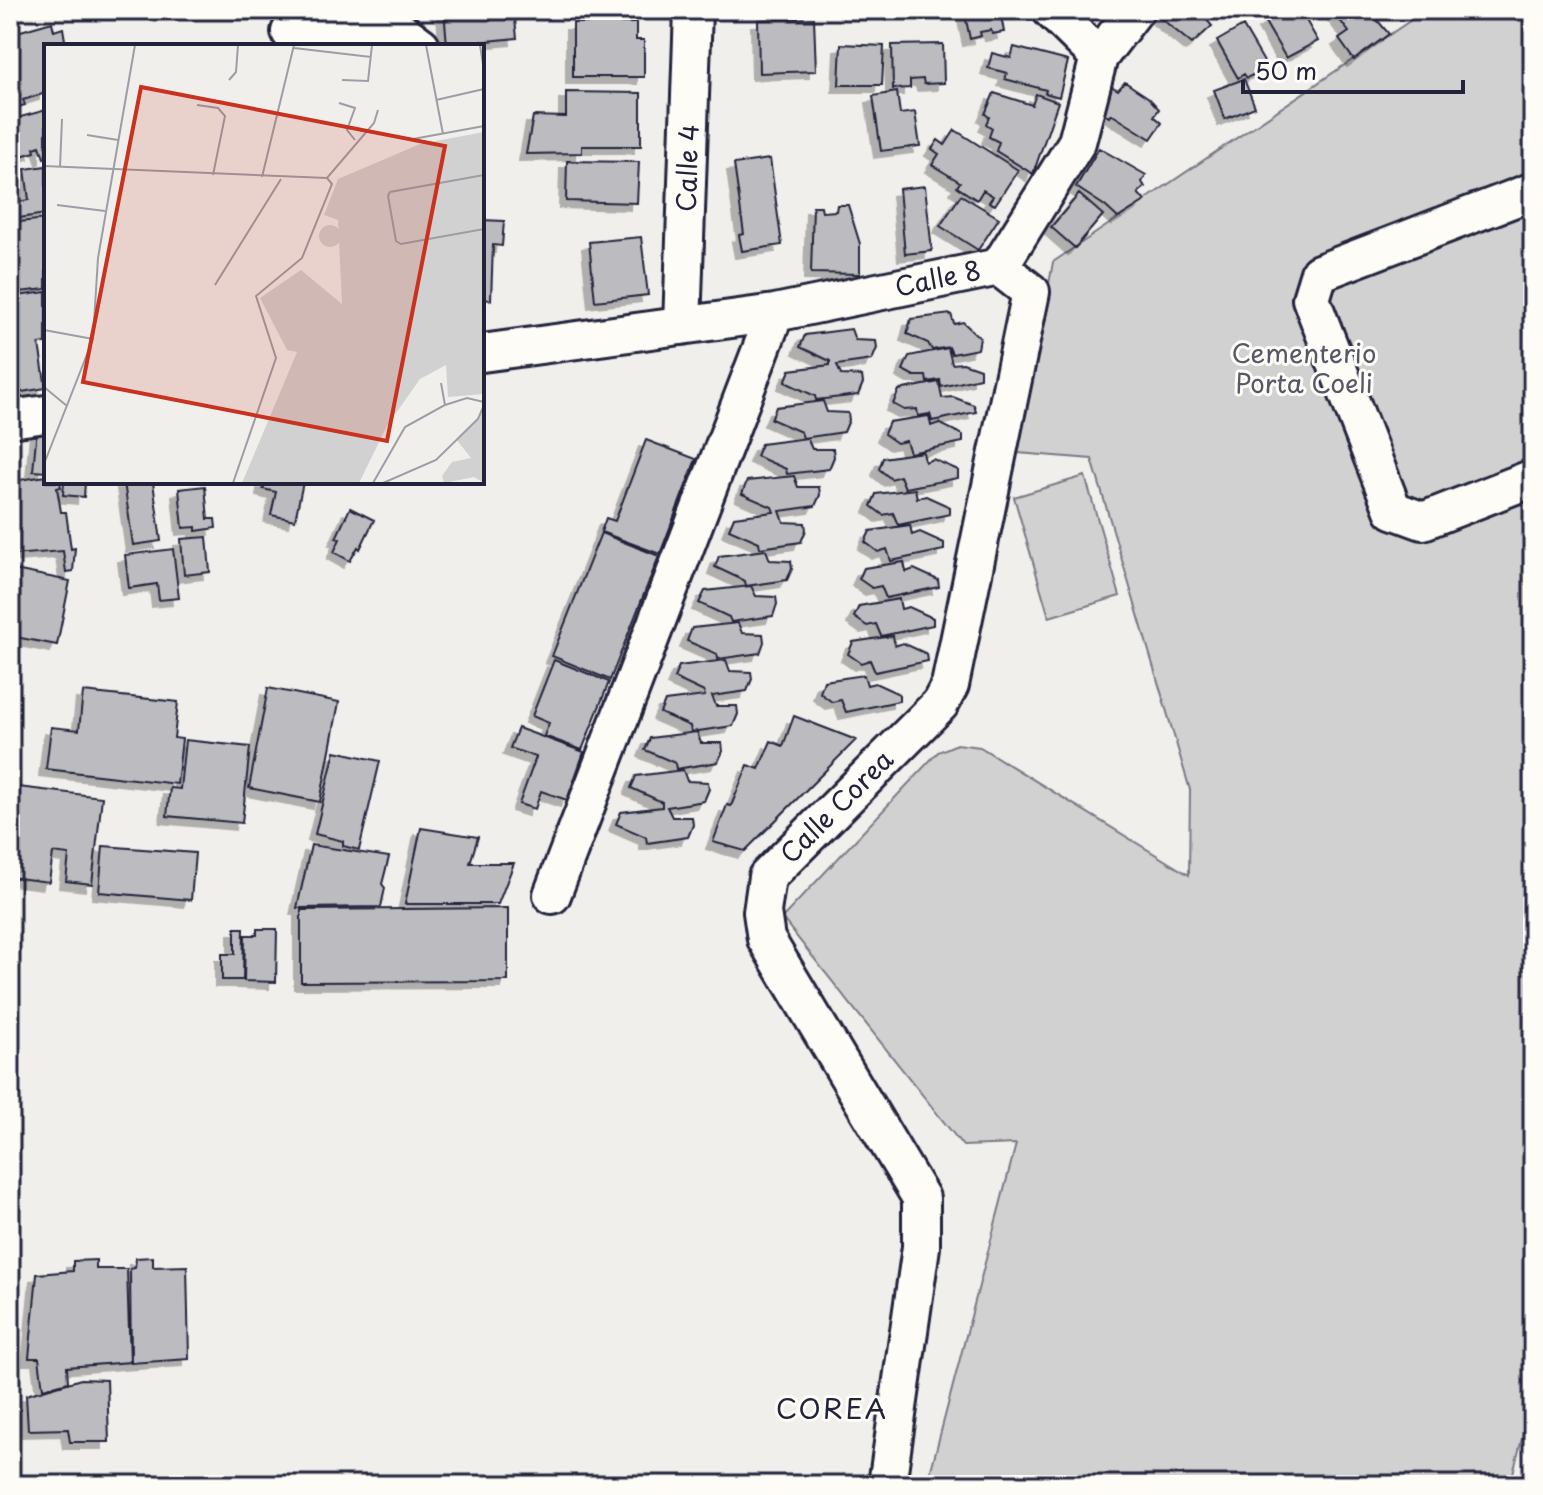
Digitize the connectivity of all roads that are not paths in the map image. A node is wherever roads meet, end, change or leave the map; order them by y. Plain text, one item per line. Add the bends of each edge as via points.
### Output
1 (693, 10) edge
2 (1051, 10) edge
3 (1135, 10) edge
4 (290, 32) dead end
5 (418, 44) edge
6 (1099, 57) junction
7 (1533, 191) edge
8 (999, 267) junction
9 (775, 313) junction
10 (682, 326) junction
11 (484, 353) edge
12 (44, 414) edge
13 (10, 419) edge
14 (1533, 478) edge
15 (552, 895) dead end
16 (887, 1485) edge

1 - 10 street, Calle 4
2 - 6 street
3 - 6 street, Calle 8
4 - 5 street via 398,29
6 - 8 street, Calle 8 via 1077,142
7 - 14 street via 1319,273 1311,299 1393,510 1423,521
8 - 9 street, Calle 8
8 - 16 street, Calle Corea via 1031,292 950,685 940,704 767,877 762,912 766,939 921,1198 921,1247
9 - 10 street, Calle 8
9 - 15 street
10 - 11 street, Calle 8
12 - 13 street

